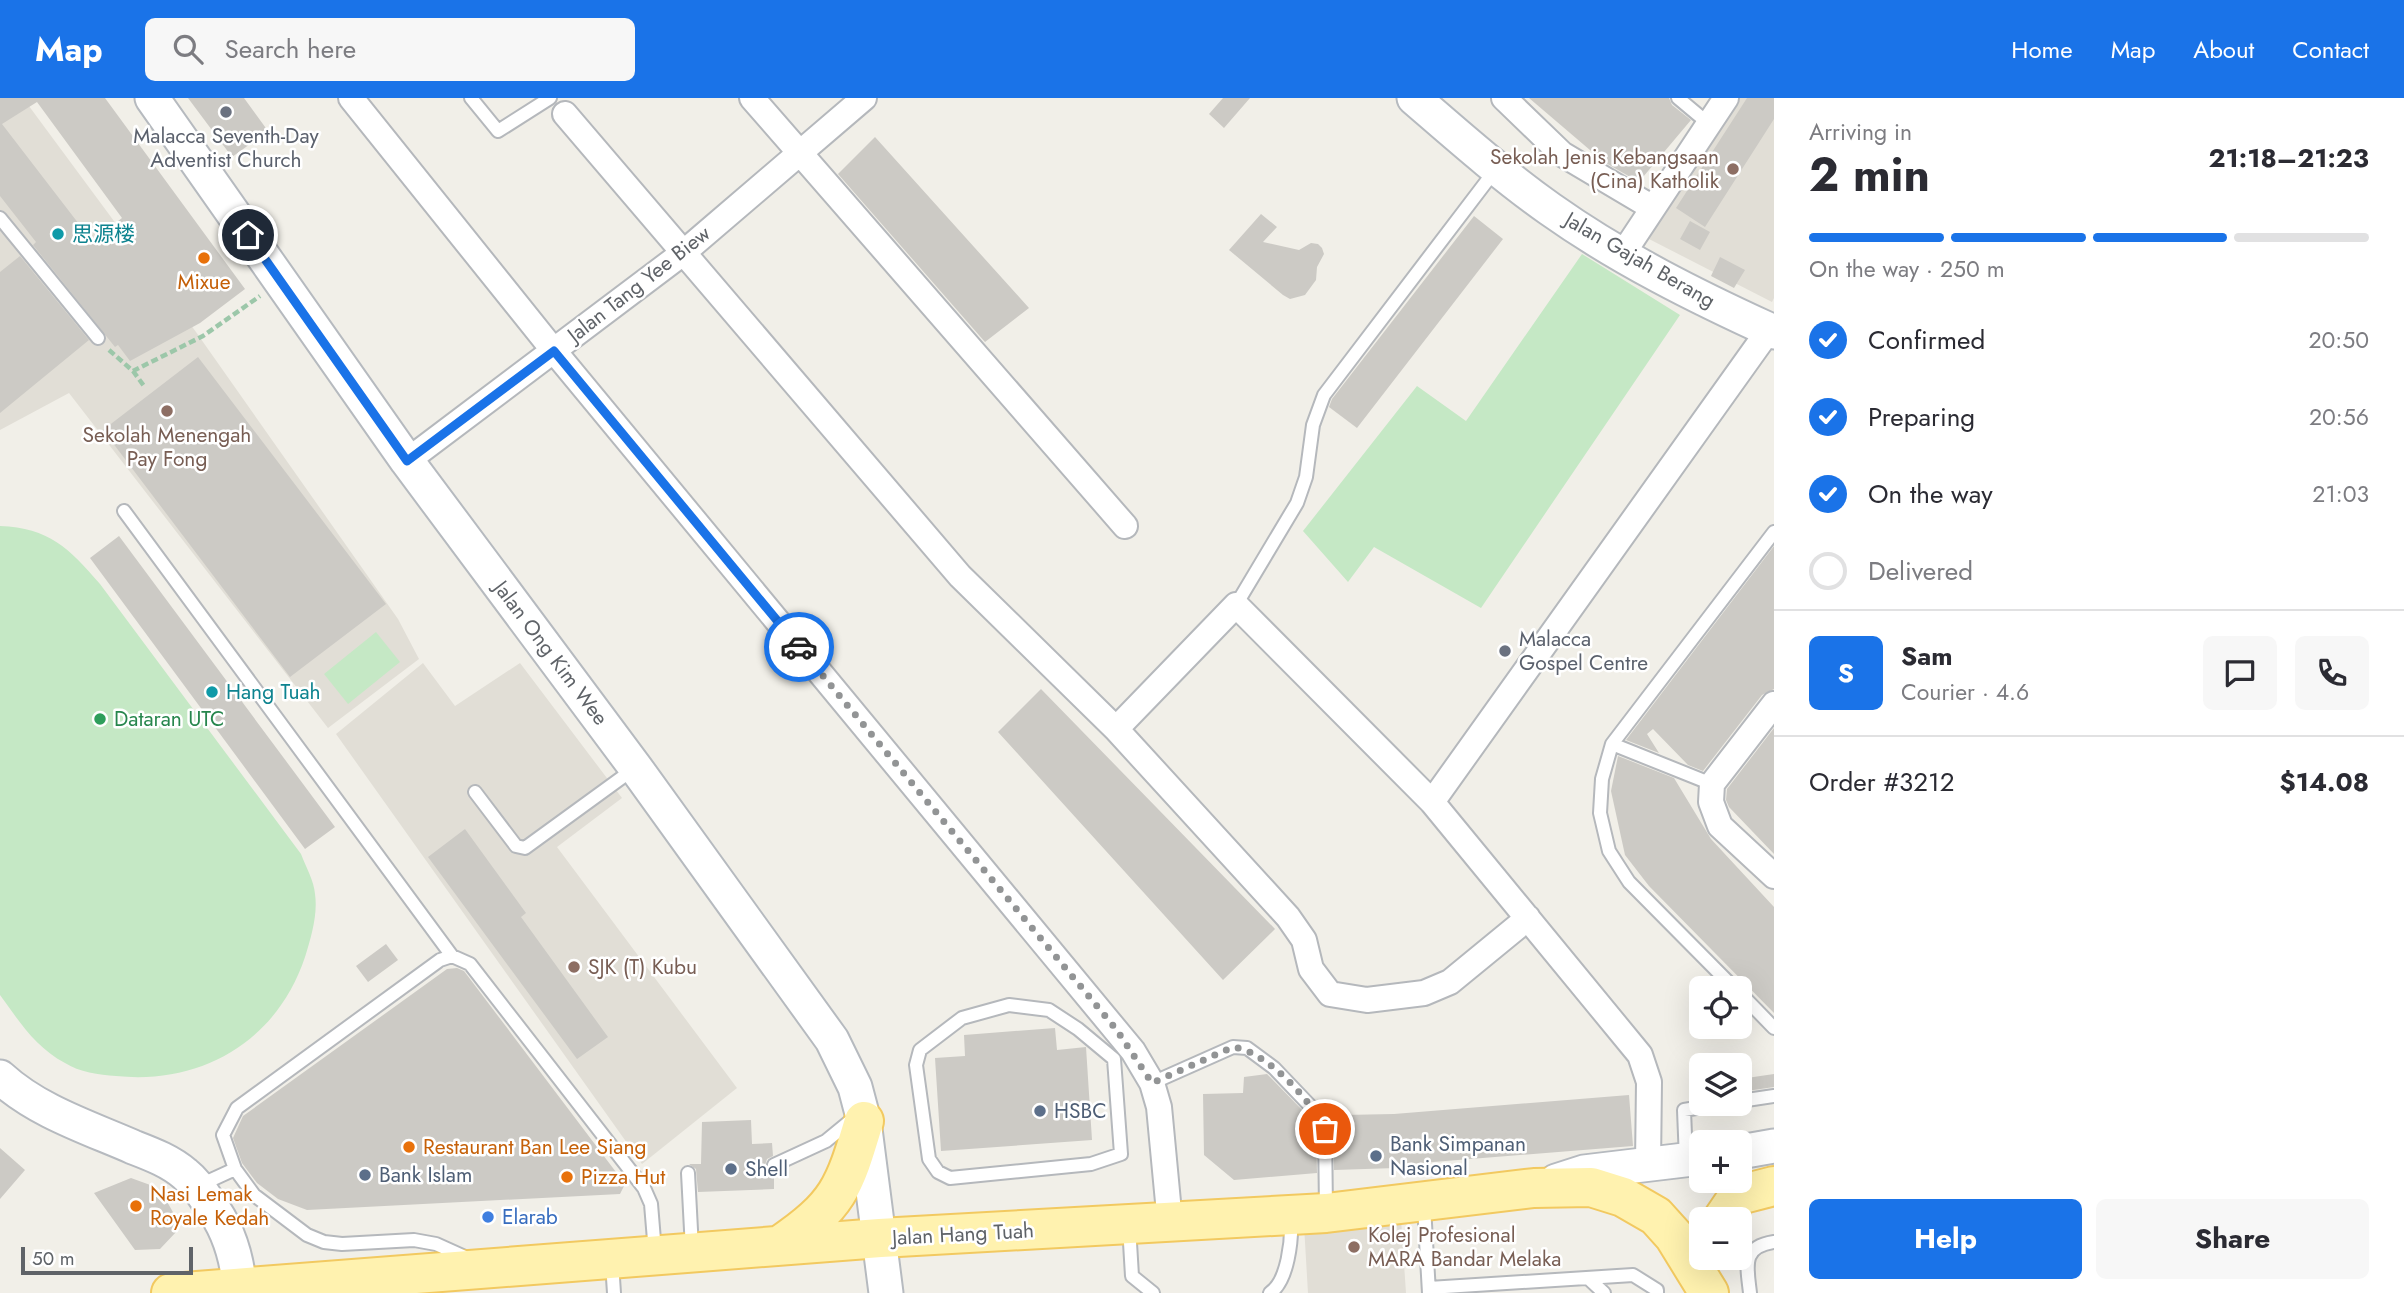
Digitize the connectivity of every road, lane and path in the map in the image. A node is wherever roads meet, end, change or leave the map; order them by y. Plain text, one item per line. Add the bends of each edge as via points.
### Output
1 (152, 98) edge
2 (351, 98) edge
3 (471, 98) edge
4 (752, 98) edge
5 (864, 98) edge
6 (1414, 98) edge
7 (1504, 98) edge
8 (1678, 98) edge
9 (1726, 98) edge
10 (557, 106) edge
11 (1709, 124) junction
12 (799, 154) junction
13 (1496, 168) junction
14 (1653, 208) junction
15 (0, 218) edge
16 (683, 253) junction
17 (1622, 255) junction
18 (280, 281) junction
19 (1772, 328) edge
20 (98, 338) joint
21 (554, 351) junction
22 (133, 371) junction
23 (144, 386) dead end
24 (407, 461) junction
25 (124, 511) dead end
26 (1125, 526) dead end
27 (1774, 533) edge
28 (1236, 605) junction
29 (1774, 704) edge
30 (1116, 729) junction
31 (1612, 744) junction
32 (635, 767) junction
33 (1712, 784) junction
34 (475, 792) dead end
35 (1432, 802) junction
36 (1774, 876) edge
37 (1528, 918) junction
38 (452, 956) junction
39 (1722, 976) edge
40 (1752, 1005) edge
41 (1774, 1028) edge
42 (1123, 1055) junction
43 (0, 1077) edge
44 (1152, 1083) junction
45 (1774, 1096) edge
46 (1752, 1099) edge
47 (1689, 1109) edge
48 (863, 1116) junction
49 (1689, 1137) edge
50 (1774, 1146) edge
51 (1752, 1150) edge
52 (1689, 1159) edge
53 (1648, 1164) junction
54 (774, 1165) dead end
55 (235, 1170) junction
56 (688, 1173) dead end
57 (1774, 1186) edge
58 (198, 1187) junction
59 (1534, 1188) junction
60 (1424, 1202) junction
61 (1731, 1207) edge
62 (1309, 1214) junction
63 (1170, 1223) junction
64 (1129, 1225) junction
65 (880, 1238) junction
66 (1774, 1242) edge
67 (779, 1246) junction
68 (674, 1254) junction
69 (488, 1268) junction
70 (1717, 1270) edge
71 (613, 1276) edge
72 (1588, 1279) junction
73 (240, 1290) edge
74 (1429, 1291) edge
75 (171, 1293) edge
76 (886, 1293) edge
77 (1153, 1293) edge
78 (1269, 1293) edge
79 (1604, 1293) edge
80 (1657, 1293) edge
81 (1709, 1293) edge
82 (1719, 1293) edge
83 (1750, 1293) edge

1 - 18 main road, Jalan Ong Kim Wee
2 - 21 street
3 - 10 lane via 498,131
4 - 12 street
5 - 12 street, Jalan Tang Yee Biew
6 - 13 main road, Jalan Gajah Berang
7 - 14 street via 1562,154
8 - 11 lane
9 - 11 street
10 - 16 street
11 - 14 street
12 - 16 street, Jalan Tang Yee Biew
12 - 26 street
13 - 17 main road, Jalan Gajah Berang
13 - 28 lane via 1324,396 1313,425 1306,477 1297,503
14 - 17 street
15 - 20 lane
16 - 21 street, Jalan Tang Yee Biew
16 - 30 street via 960,576
17 - 19 main road, Jalan Gajah Berang
18 - 22 path via 203,336
18 - 24 main road, Jalan Ong Kim Wee
19 - 35 street
20 - 22 path
21 - 24 street, Jalan Tang Yee Biew
21 - 42 street
22 - 23 path
24 - 32 main road, Jalan Ong Kim Wee
25 - 38 lane
27 - 31 lane
28 - 30 street
28 - 35 street
29 - 33 street
30 - 37 street via 1288,917 1304,940 1311,969 1330,994 1367,1000 1424,993 1450,982
31 - 33 lane
31 - 39 lane via 1602,779 1600,813 1609,851 1629,881
32 - 34 lane via 525,848 516,846
32 - 48 main road, Jalan Ong Kim Wee via 832,1040 855,1087
33 - 36 street via 1711,802 1720,826
35 - 37 street
37 - 53 street via 1640,1055 1649,1082
38 - 55 lane via 440,960 237,1108 223,1135
38 - 68 lane via 470,964 645,1188
40 - 41 lane
42 - 42 lane via 1121,1154 1091,1164 950,1178 937,1172 929,1159 916,1065 920,1050 962,1018 1009,1005 1049,1010
42 - 44 street
43 - 58 main road via 47,1110 166,1161
44 - 62 lane via 1233,1047 1247,1048 1274,1068 1316,1112 1325,1129
44 - 63 street via 1159,1107
45 - 46 lane
47 - 49 lane via 1684,1110
48 - 54 lane via 825,1142
48 - 65 main road, Jalan Ong Kim Wee
48 - 67 main road via 848,1174 833,1201 811,1224
50 - 51 main road
52 - 53 main road
53 - 59 main road via 1584,1172
55 - 58 lane
55 - 69 lane via 254,1195 307,1235 324,1242 414,1240 436,1244
56 - 68 lane
57 - 61 main road via 1739,1195
58 - 73 main road via 221,1219
59 - 60 main road, Jalan Hang Tuah
59 - 81 main road, Jalan Hang Tuah via 1591,1187 1623,1197 1656,1216
60 - 62 main road, Jalan Hang Tuah
60 - 74 lane
62 - 63 main road, Jalan Hang Tuah
62 - 78 lane via 1292,1243 1278,1288
63 - 64 main road, Jalan Hang Tuah
64 - 65 main road, Jalan Hang Tuah
64 - 77 lane via 1132,1276
65 - 67 main road, Jalan Hang Tuah
65 - 76 main road, Jalan Ong Kim Wee
66 - 83 lane via 1762,1244 1750,1255
67 - 68 main road, Jalan Hang Tuah
68 - 71 main road, Jalan Hang Tuah
69 - 71 main road, Jalan Hang Tuah
69 - 73 main road, Jalan Hang Tuah
70 - 82 main road
72 - 74 lane
72 - 79 lane
72 - 80 lane via 1633,1275
73 - 75 main road, Jalan Hang Tuah

